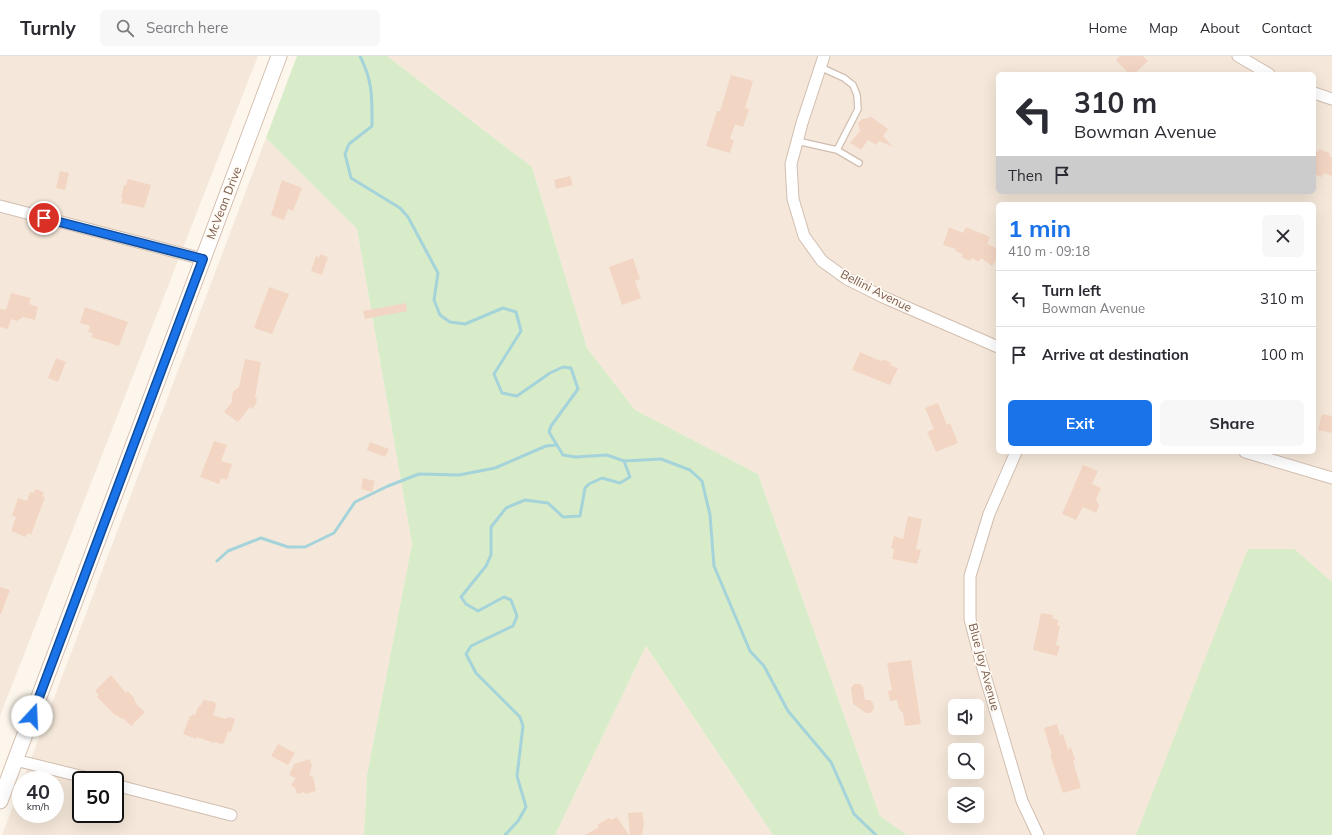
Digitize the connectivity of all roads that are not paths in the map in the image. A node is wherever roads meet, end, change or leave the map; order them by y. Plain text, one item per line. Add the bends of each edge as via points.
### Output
1 (279, 56) edge
2 (824, 56) edge
3 (1238, 56) edge
4 (820, 68) junction
5 (1266, 72) edge
6 (1316, 94) edge
7 (1332, 99) edge
8 (797, 141) junction
9 (838, 150) junction
10 (859, 163) dead end
11 (0, 206) edge
12 (203, 259) junction
13 (996, 346) edge
14 (1015, 454) edge
15 (1252, 454) edge
16 (1332, 478) edge
17 (15, 760) junction
18 (72, 774) edge
19 (124, 787) edge
20 (0, 801) edge
21 (231, 815) dead end
22 (1038, 835) edge

1 - 12 main road, McVean Drive
2 - 4 street, Bellini Avenue
3 - 5 street
4 - 8 street, Bellini Avenue
4 - 9 lane via 844,78 853,85 857,95 858,109
6 - 7 street
8 - 9 lane
8 - 13 street, Bellini Avenue via 791,164 793,200 804,236 822,261 883,297
9 - 10 lane
11 - 12 street
12 - 17 main road, McVean Drive
14 - 22 street, Blue Jay Avenue via 989,514 970,576 970,619 1022,801
15 - 16 street
17 - 18 street
17 - 20 main road, McVean Drive
19 - 21 street

